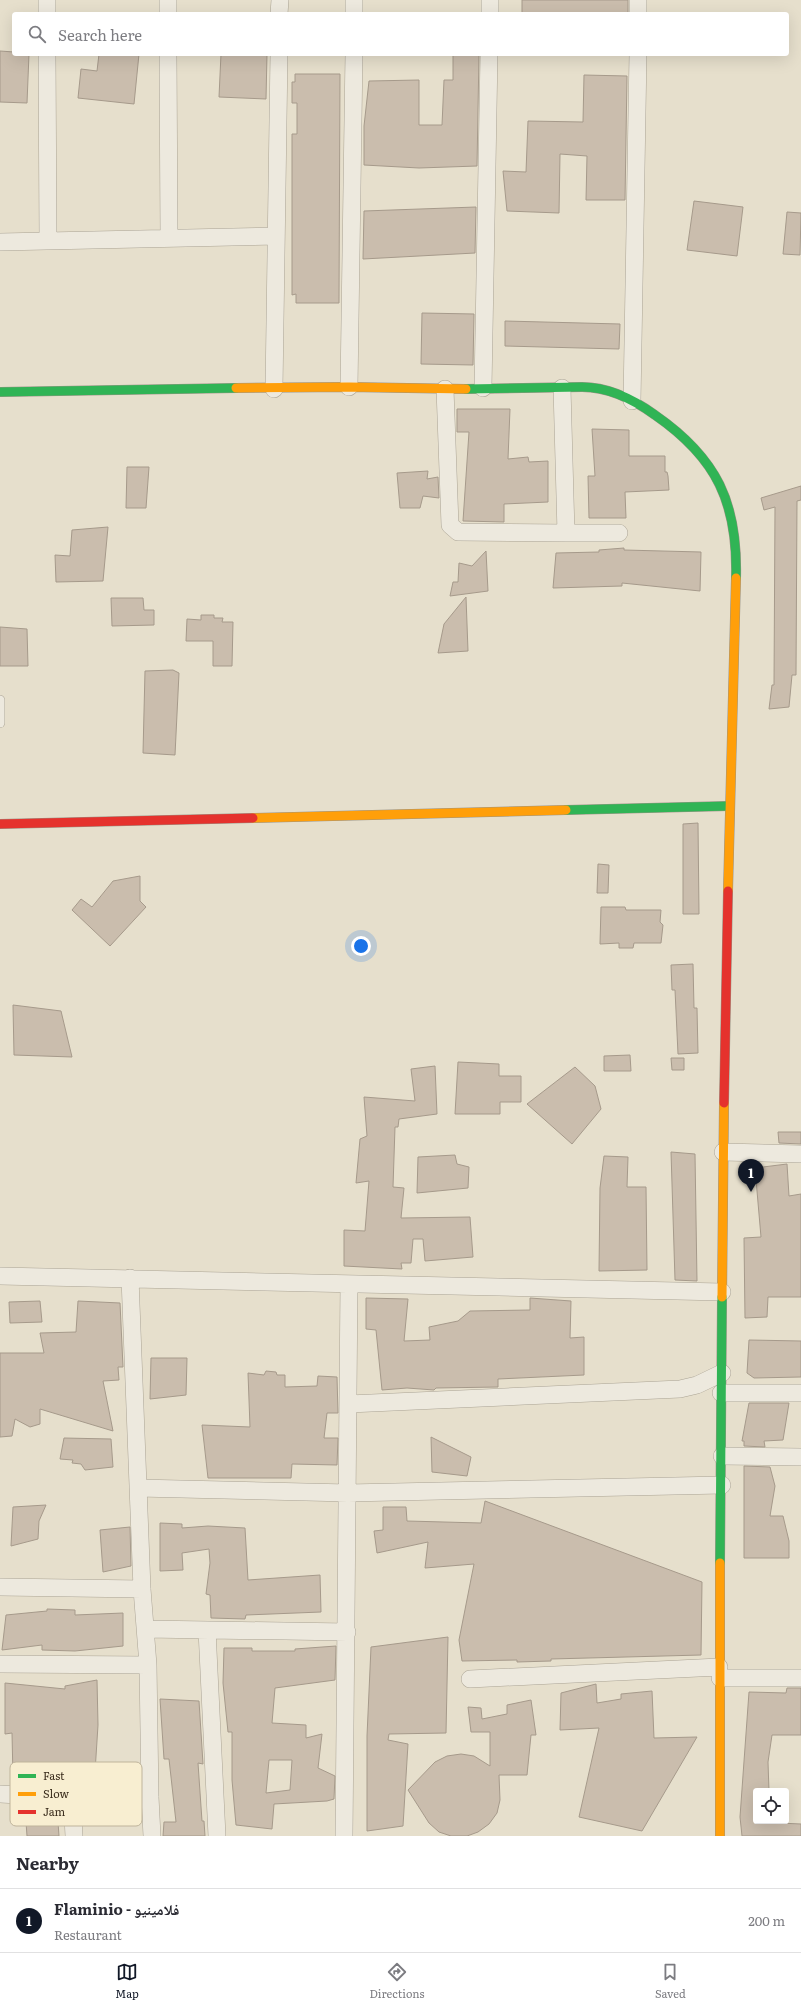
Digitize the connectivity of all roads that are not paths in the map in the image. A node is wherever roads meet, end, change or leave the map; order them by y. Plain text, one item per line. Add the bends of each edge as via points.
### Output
1 (47, 0) edge
2 (168, 0) edge
3 (280, 0) edge
4 (354, 0) edge
5 (490, 0) edge
6 (638, 0) edge
7 (47, 12) edge
8 (168, 12) edge
9 (280, 12) edge
10 (354, 12) edge
11 (490, 12) edge
12 (638, 12) edge
13 (48, 56) edge
14 (168, 56) edge
15 (279, 56) edge
16 (354, 56) edge
17 (489, 56) edge
18 (638, 56) edge
19 (276, 236) junction
20 (169, 238) junction
21 (48, 241) junction
22 (0, 242) edge
23 (349, 387) junction
24 (483, 388) junction
25 (562, 388) junction
26 (274, 389) junction
27 (445, 389) junction
28 (0, 392) edge
29 (632, 401) junction
30 (566, 533) junction
31 (619, 533) dead end
32 (0, 700) edge
33 (0, 723) edge
34 (729, 806) junction
35 (0, 824) edge
36 (723, 1152) junction
37 (801, 1154) edge
38 (0, 1276) edge
39 (130, 1278) junction
40 (349, 1284) junction
41 (722, 1292) junction
42 (722, 1373) junction
43 (721, 1393) junction
44 (801, 1393) edge
45 (349, 1404) junction
46 (722, 1456) junction
47 (801, 1457) edge
48 (722, 1485) junction
49 (138, 1488) junction
50 (348, 1493) junction
51 (0, 1587) edge
52 (142, 1590) junction
53 (146, 1629) junction
54 (207, 1630) junction
55 (347, 1632) junction
56 (0, 1664) edge
57 (148, 1665) junction
58 (720, 1672) junction
59 (801, 1678) edge
60 (470, 1679) dead end
61 (0, 1794) edge
62 (10, 1795) edge
63 (142, 1797) edge
64 (150, 1797) junction
65 (73, 1826) edge
66 (74, 1836) edge
67 (152, 1836) edge
68 (216, 1836) edge
69 (344, 1836) edge
70 (720, 1836) edge

1 - 7 street
2 - 8 street
3 - 9 street
4 - 10 street
5 - 11 street
6 - 12 street
13 - 21 street
14 - 20 street
15 - 19 street
16 - 23 street
17 - 24 street
18 - 29 street
19 - 20 street
19 - 26 street
20 - 21 street
21 - 22 street
23 - 26 street
23 - 27 street
24 - 25 street
24 - 27 street
25 - 29 street via 597,388
25 - 30 street
26 - 28 street
27 - 30 street via 450,525 458,532
29 - 34 street via 679,432 704,458 718,479 734,524 736,578
30 - 31 street
32 - 33 lane
34 - 35 street
34 - 36 street
36 - 37 street
36 - 41 street
38 - 39 street
39 - 40 street
39 - 49 street
40 - 41 street
40 - 45 street
41 - 42 street
42 - 43 street
42 - 45 street via 697,1385 680,1389
43 - 44 street
43 - 46 street
45 - 50 street
46 - 47 street
46 - 48 street
48 - 50 street
48 - 58 street
49 - 50 street
49 - 52 street
50 - 55 street
51 - 52 street
52 - 53 street
53 - 54 street
53 - 57 street
54 - 55 street
54 - 68 street
55 - 69 street
56 - 57 street
57 - 64 street
58 - 59 street
58 - 60 street
58 - 70 street
61 - 62 street
63 - 64 street
64 - 67 street
65 - 66 street

